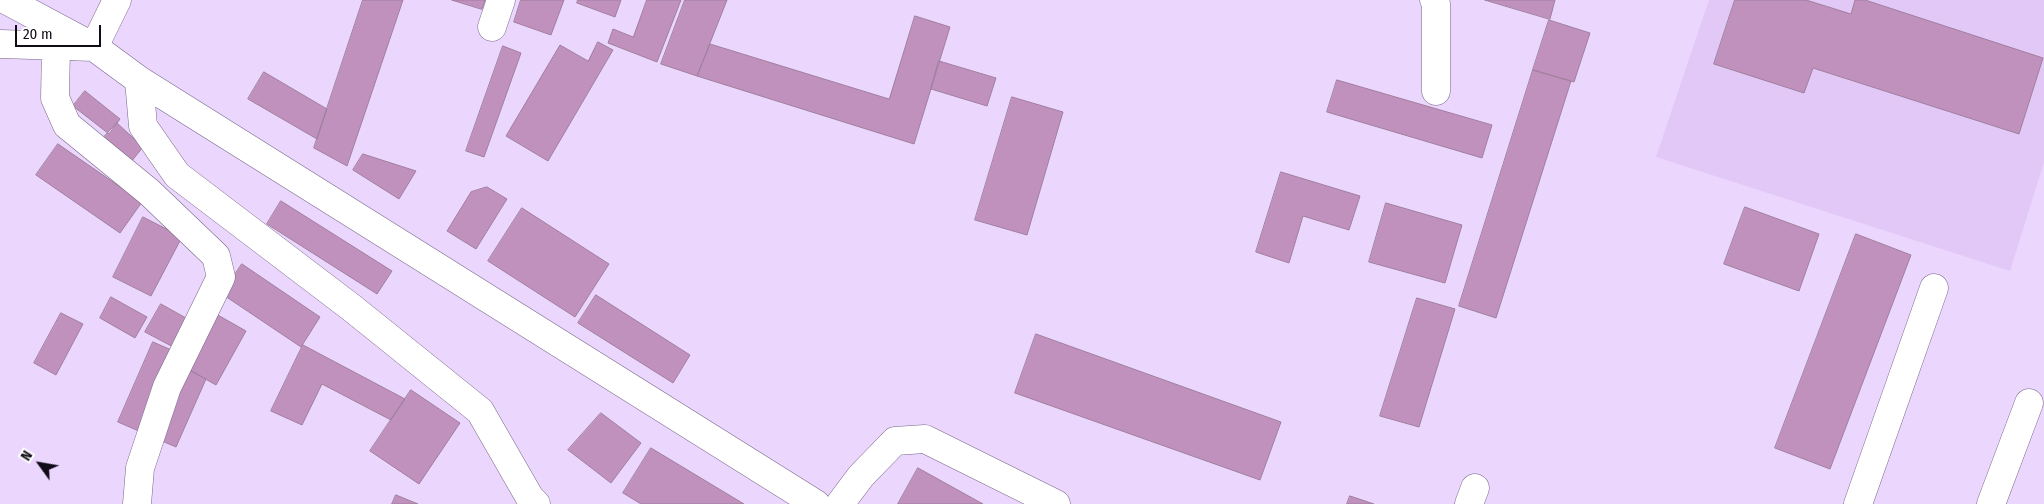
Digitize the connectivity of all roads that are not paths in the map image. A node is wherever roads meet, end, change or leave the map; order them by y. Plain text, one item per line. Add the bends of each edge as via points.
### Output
1 (6, 0) edge
2 (118, 0) edge
3 (501, 0) edge
4 (1434, 0) edge
5 (492, 27) dead end
6 (0, 44) edge
7 (56, 47) junction
8 (94, 47) junction
9 (138, 80) junction
10 (1436, 91) dead end
11 (1934, 288) dead end
12 (2029, 403) dead end
13 (137, 504) edge
14 (536, 504) edge
15 (816, 504) edge
16 (840, 504) edge
17 (1056, 504) edge
18 (1858, 504) edge
19 (1991, 504) edge

1 - 8 street
2 - 8 street
3 - 5 street
4 - 10 street
6 - 7 street
7 - 8 street
7 - 13 street via 56,98 67,125 149,192 216,256 221,277 167,387 140,468
8 - 9 street
9 - 14 street via 143,126 176,175 352,308 480,411
9 - 15 street
11 - 18 street
12 - 19 street
16 - 17 street via 861,476 895,441 925,439

